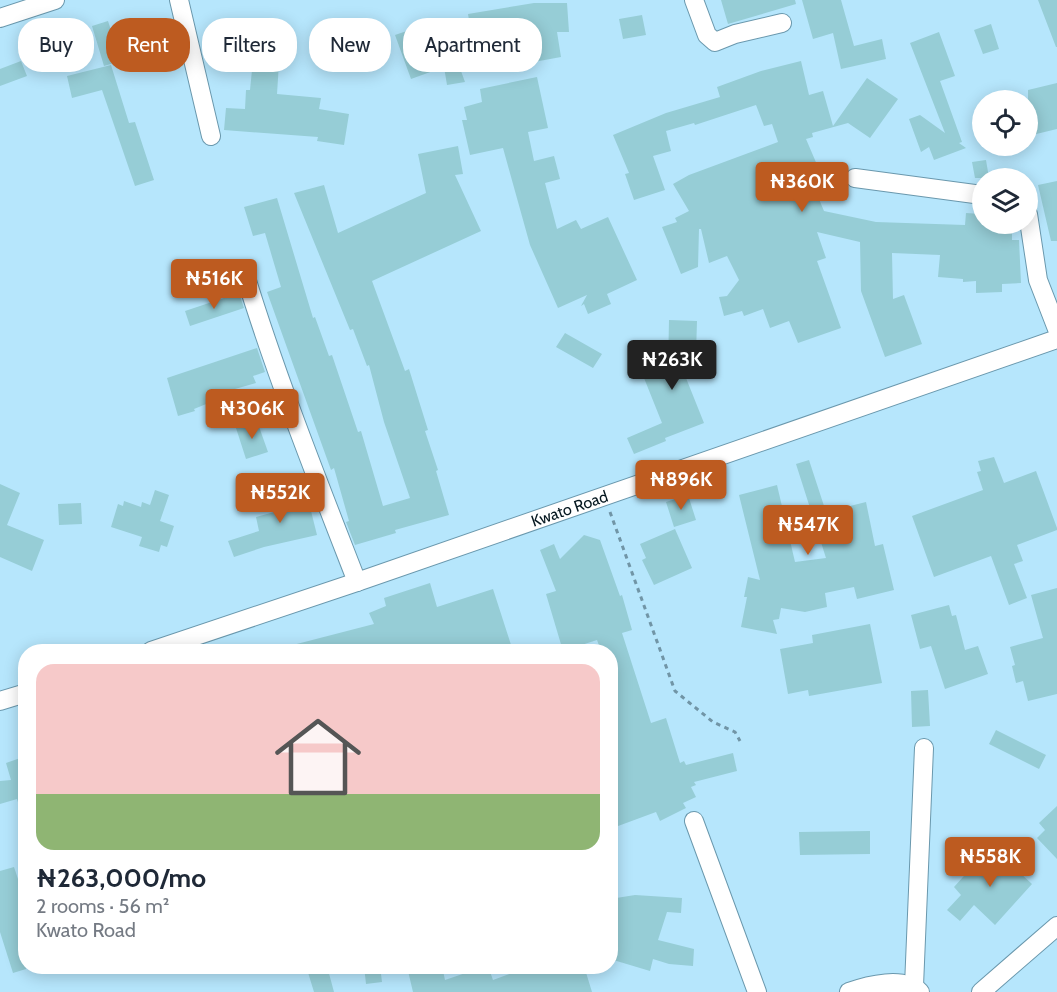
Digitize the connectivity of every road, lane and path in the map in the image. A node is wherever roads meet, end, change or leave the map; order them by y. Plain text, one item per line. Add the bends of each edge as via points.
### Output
1 (55, 0) edge
2 (179, 0) edge
3 (694, 0) edge
4 (0, 18) edge
5 (782, 23) dead end
6 (211, 136) dead end
7 (855, 178) dead end
8 (972, 194) edge
9 (1031, 234) edge
10 (244, 271) dead end
11 (1057, 329) edge
12 (1057, 339) edge
13 (604, 496) junction
14 (357, 582) junction
15 (172, 644) edge
16 (18, 695) edge
17 (0, 701) edge
18 (740, 741) dead end
19 (924, 748) dead end
20 (694, 821) dead end
21 (1057, 926) edge
22 (917, 989) edge
23 (757, 992) edge
24 (849, 992) edge
25 (981, 992) edge

1 - 4 street
2 - 6 street
3 - 5 street via 706,35 715,42
7 - 8 street
9 - 11 street via 1038,280
10 - 14 street via 305,450
12 - 13 street, Kwato Road
13 - 14 street, Kwato Road
13 - 18 path via 675,691 713,722 735,732
14 - 15 street, Kwato Road
16 - 17 street
19 - 22 street
20 - 23 street
21 - 25 street
22 - 24 street via 893,983

